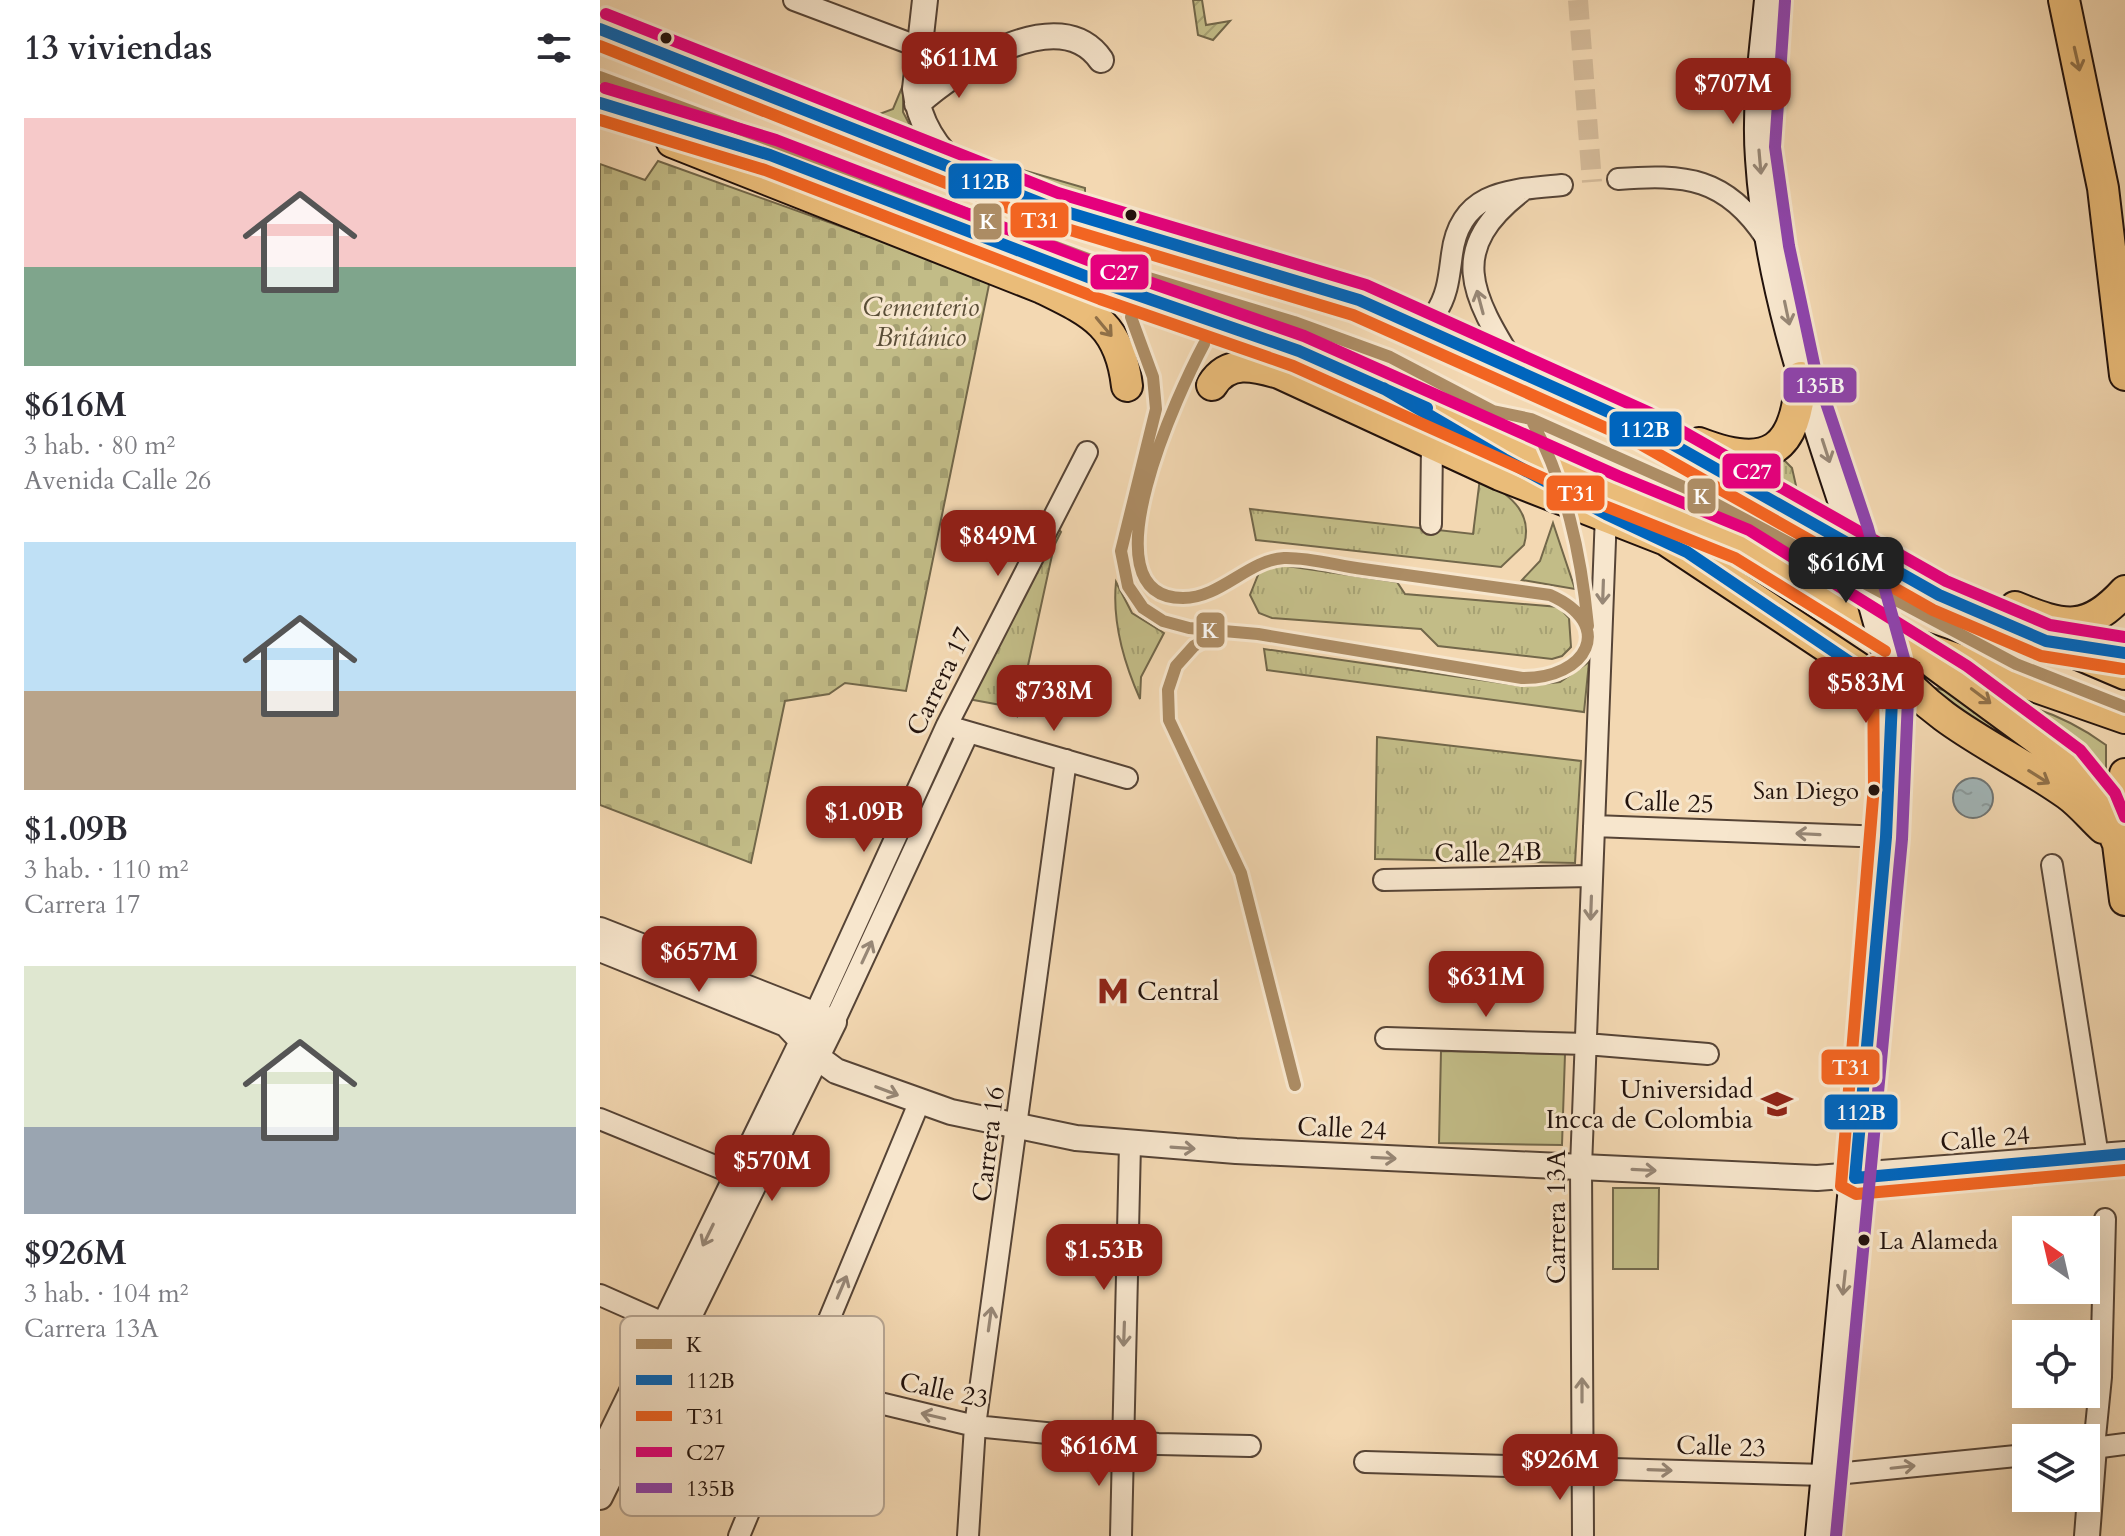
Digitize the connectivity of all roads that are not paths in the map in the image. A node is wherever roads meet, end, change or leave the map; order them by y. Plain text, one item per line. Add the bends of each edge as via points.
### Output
1 (794, 0) edge
2 (925, 0) edge
3 (1769, 0) edge
4 (2064, 0) edge
5 (600, 29) edge
6 (922, 48) junction
7 (974, 60) junction
8 (1101, 60) dead end
9 (600, 103) edge
10 (917, 104) junction
11 (971, 175) junction
12 (1618, 179) dead end
13 (1562, 185) dead end
14 (1525, 189) junction
15 (1773, 249) junction
16 (1435, 314) dead end
17 (1518, 370) junction
18 (2125, 375) edge
19 (1801, 377) junction
20 (1212, 385) dead end
21 (1127, 386) dead end
22 (1586, 399) junction
23 (1432, 445) junction
24 (1087, 452) dead end
25 (1504, 460) junction
26 (1609, 503) junction
27 (1431, 524) dead end
28 (1844, 535) junction
29 (2125, 591) edge
30 (2046, 641) junction
31 (1891, 650) junction
32 (2125, 653) edge
33 (2125, 674) edge
34 (1892, 700) junction
35 (2120, 718) edge
36 (947, 725) junction
37 (968, 733) junction
38 (1066, 760) junction
39 (2125, 774) edge
40 (1127, 778) dead end
41 (1594, 826) junction
42 (1886, 837) junction
43 (2118, 844) junction
44 (2052, 865) dead end
45 (1592, 876) junction
46 (1384, 880) dead end
47 (2125, 900) edge
48 (600, 930) edge
49 (600, 949) edge
50 (825, 1018) junction
51 (1386, 1038) dead end
52 (1586, 1044) junction
53 (810, 1048) junction
54 (1708, 1054) dead end
55 (919, 1103) junction
56 (600, 1119) edge
57 (1015, 1128) junction
58 (1130, 1144) junction
59 (2125, 1154) edge
60 (2098, 1156) junction
61 (1581, 1167) junction
62 (737, 1175) junction
63 (1855, 1178) junction
64 (2105, 1219) dead end
65 (600, 1295) edge
66 (650, 1316) edge
67 (678, 1316) edge
68 (679, 1316) edge
69 (830, 1316) edge
70 (884, 1404) edge
71 (620, 1422) edge
72 (2094, 1424) edge
73 (975, 1426) junction
74 (1122, 1440) junction
75 (2125, 1444) edge
76 (1250, 1446) dead end
77 (2100, 1447) edge
78 (620, 1451) edge
79 (2012, 1456) edge
80 (600, 1457) edge
81 (1365, 1462) dead end
82 (1582, 1468) junction
83 (1826, 1475) junction
84 (600, 1497) edge
85 (2088, 1512) edge
86 (750, 1516) edge
87 (743, 1535) edge
88 (968, 1536) edge
89 (1121, 1536) edge
90 (1583, 1536) edge
91 (1820, 1536) edge
92 (2087, 1536) edge

1 - 6 street
2 - 6 street
3 -> 15 main road via 1759,148
4 -> 18 main road via 2103,188
5 - 11 main road
6 - 7 street via 945,64
6 - 10 street
7 - 8 street via 1023,38 1061,32 1087,41
7 - 10 street
9 -> 21 main road via 685,149 1083,308 1104,324 1119,348
9 - 25 main road via 770,155 1299,351 1383,388
10 - 11 street via 938,147
11 - 17 main road via 1097,222 1335,291
12 - 15 street via 1697,180 1744,208
13 - 14 street
14 - 16 street via 1488,198 1466,214 1456,231 1447,290
17 -> 14 street via 1483,313 1475,258 1489,220
15 -> 19 main road
17 - 22 main road
19 - 22 main road via 1799,409 1786,438 1746,458
19 -> 28 main road
20 - 23 main road via 1233,368 1256,366
22 - 28 main road
23 - 25 main road
23 - 27 street
24 - 36 street, Carrera 17
25 - 26 main road
26 - 31 main road via 1742,544
26 - 34 main road via 1857,667
26 -> 41 street, Carrera 13A
28 - 29 main road via 2060,623 2093,619
28 - 30 main road via 1939,595
28 - 31 main road, bridge
30 - 32 main road
30 - 33 main road
31 - 34 main road
31 - 35 main road
31 -> 43 main road via 1916,695 1942,718 2068,794
31 -> 43 main road via 1959,680 2070,763 2102,802
34 - 42 main road
36 - 37 street
36 - 50 street, Carrera 17
37 - 38 street
50 -> 37 street, Carrera 17
38 - 40 street
38 - 57 street, Carrera 16
39 - 43 main road
42 -> 41 street, Calle 25
41 - 45 street, Carrera 13A
42 - 63 main road
43 - 47 main road
44 - 60 street
45 - 46 street, Calle 24B
45 -> 52 street, Carrera 13A
48 - 50 street
49 - 53 street, Calle 24 via 786,1024
50 - 53 street, Carrera 17
51 - 52 street
52 - 54 street
52 - 61 street, Carrera 13A
53 -> 55 street, Calle 24 via 836,1071
53 - 62 street, Carrera 17
53 - 68 street, Carrera 17
55 - 57 street, Calle 24
69 -> 55 street
56 - 62 street
57 - 58 street, Calle 24
73 -> 57 street, Carrera 16
58 -> 61 street, Calle 24
58 -> 74 street
59 - 60 street, Calle 24
60 - 63 street, Calle 24
61 -> 63 street, Calle 24
82 -> 61 street, Carrera 13A
62 -> 67 street, Carrera 17
63 -> 83 main road
64 - 72 street via 2101,1377
65 - 66 street, Calle 23
73 -> 70 street, Calle 23
71 - 80 street, Carrera 17
73 - 74 street, Calle 23
73 - 88 street, Carrera 16
74 - 76 street, Calle 23
74 - 89 street
75 - 77 street
78 - 84 street, Carrera 17
83 -> 79 street, Calle 23
81 - 82 street, Calle 23
82 -> 83 street, Calle 23
82 - 90 street, Carrera 13A
83 - 91 main road
85 - 92 street
86 - 87 street

